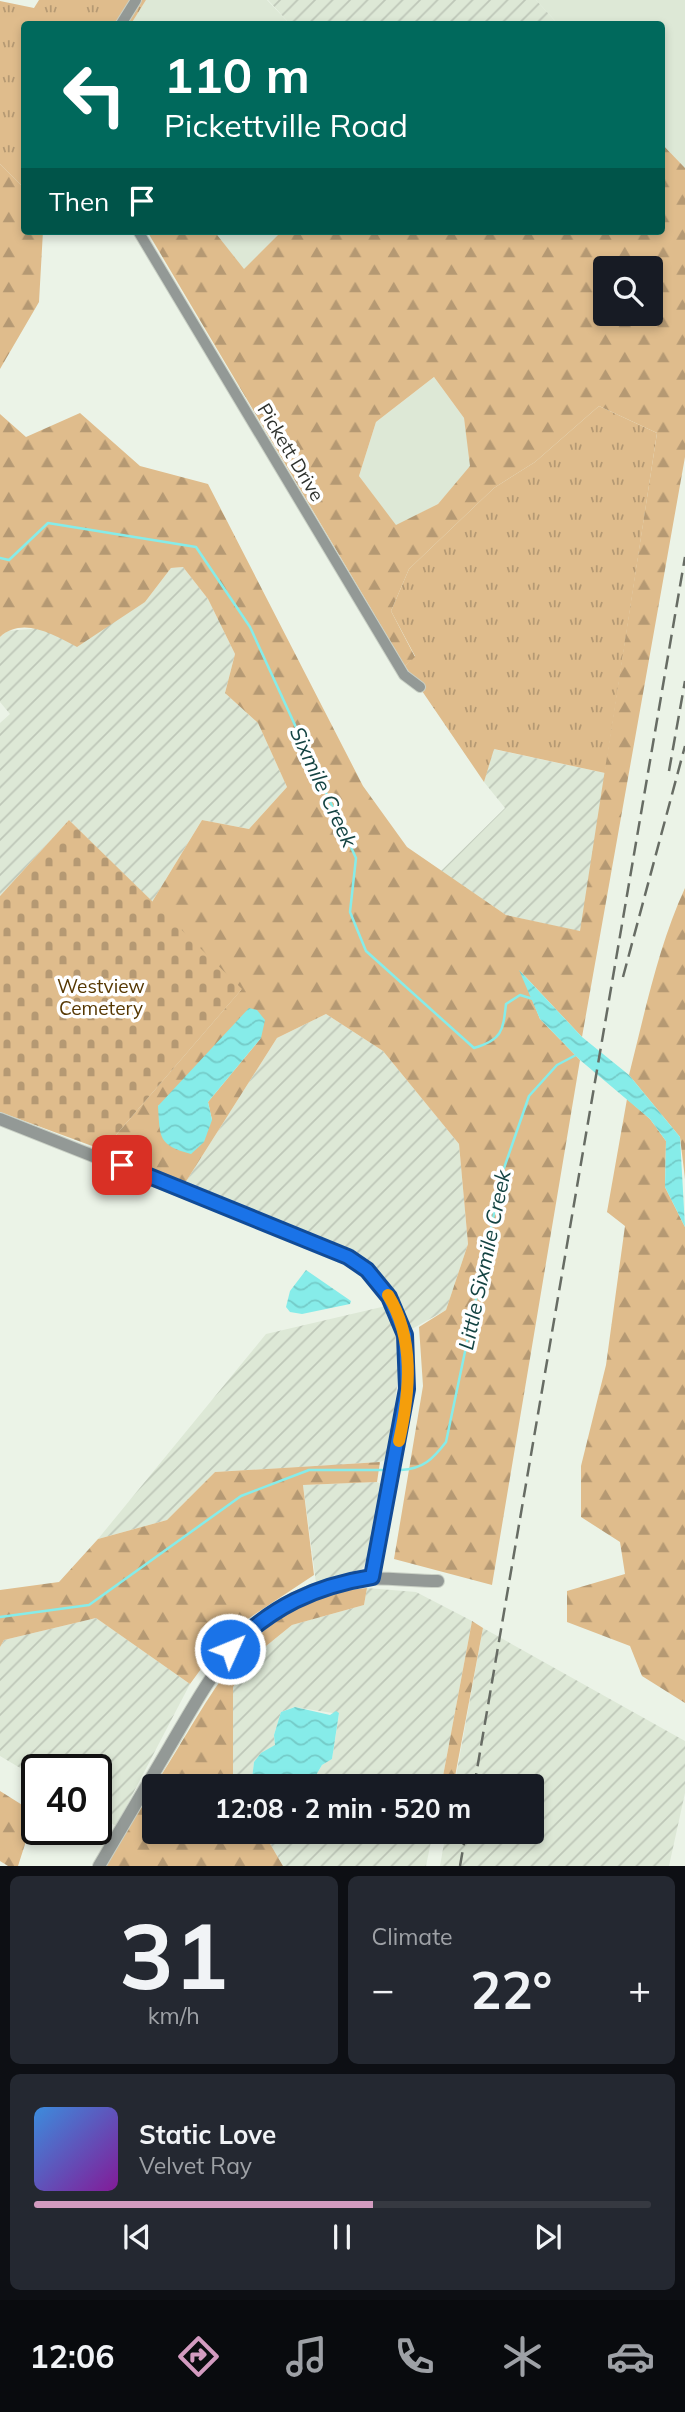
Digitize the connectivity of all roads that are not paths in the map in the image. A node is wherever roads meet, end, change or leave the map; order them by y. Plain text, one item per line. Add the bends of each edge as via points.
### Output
1 (136, 0) edge
2 (123, 21) edge
3 (140, 235) edge
4 (420, 687) dead end
5 (0, 1119) edge
6 (372, 1577) junction
7 (438, 1581) dead end
8 (99, 1866) edge

1 - 2 street
3 - 4 street, Pickett Drive via 404,674
5 - 6 street via 348,1257 380,1283 402,1326 408,1376 403,1424
6 - 7 street
6 - 8 street via 337,1583 291,1601 230,1649

